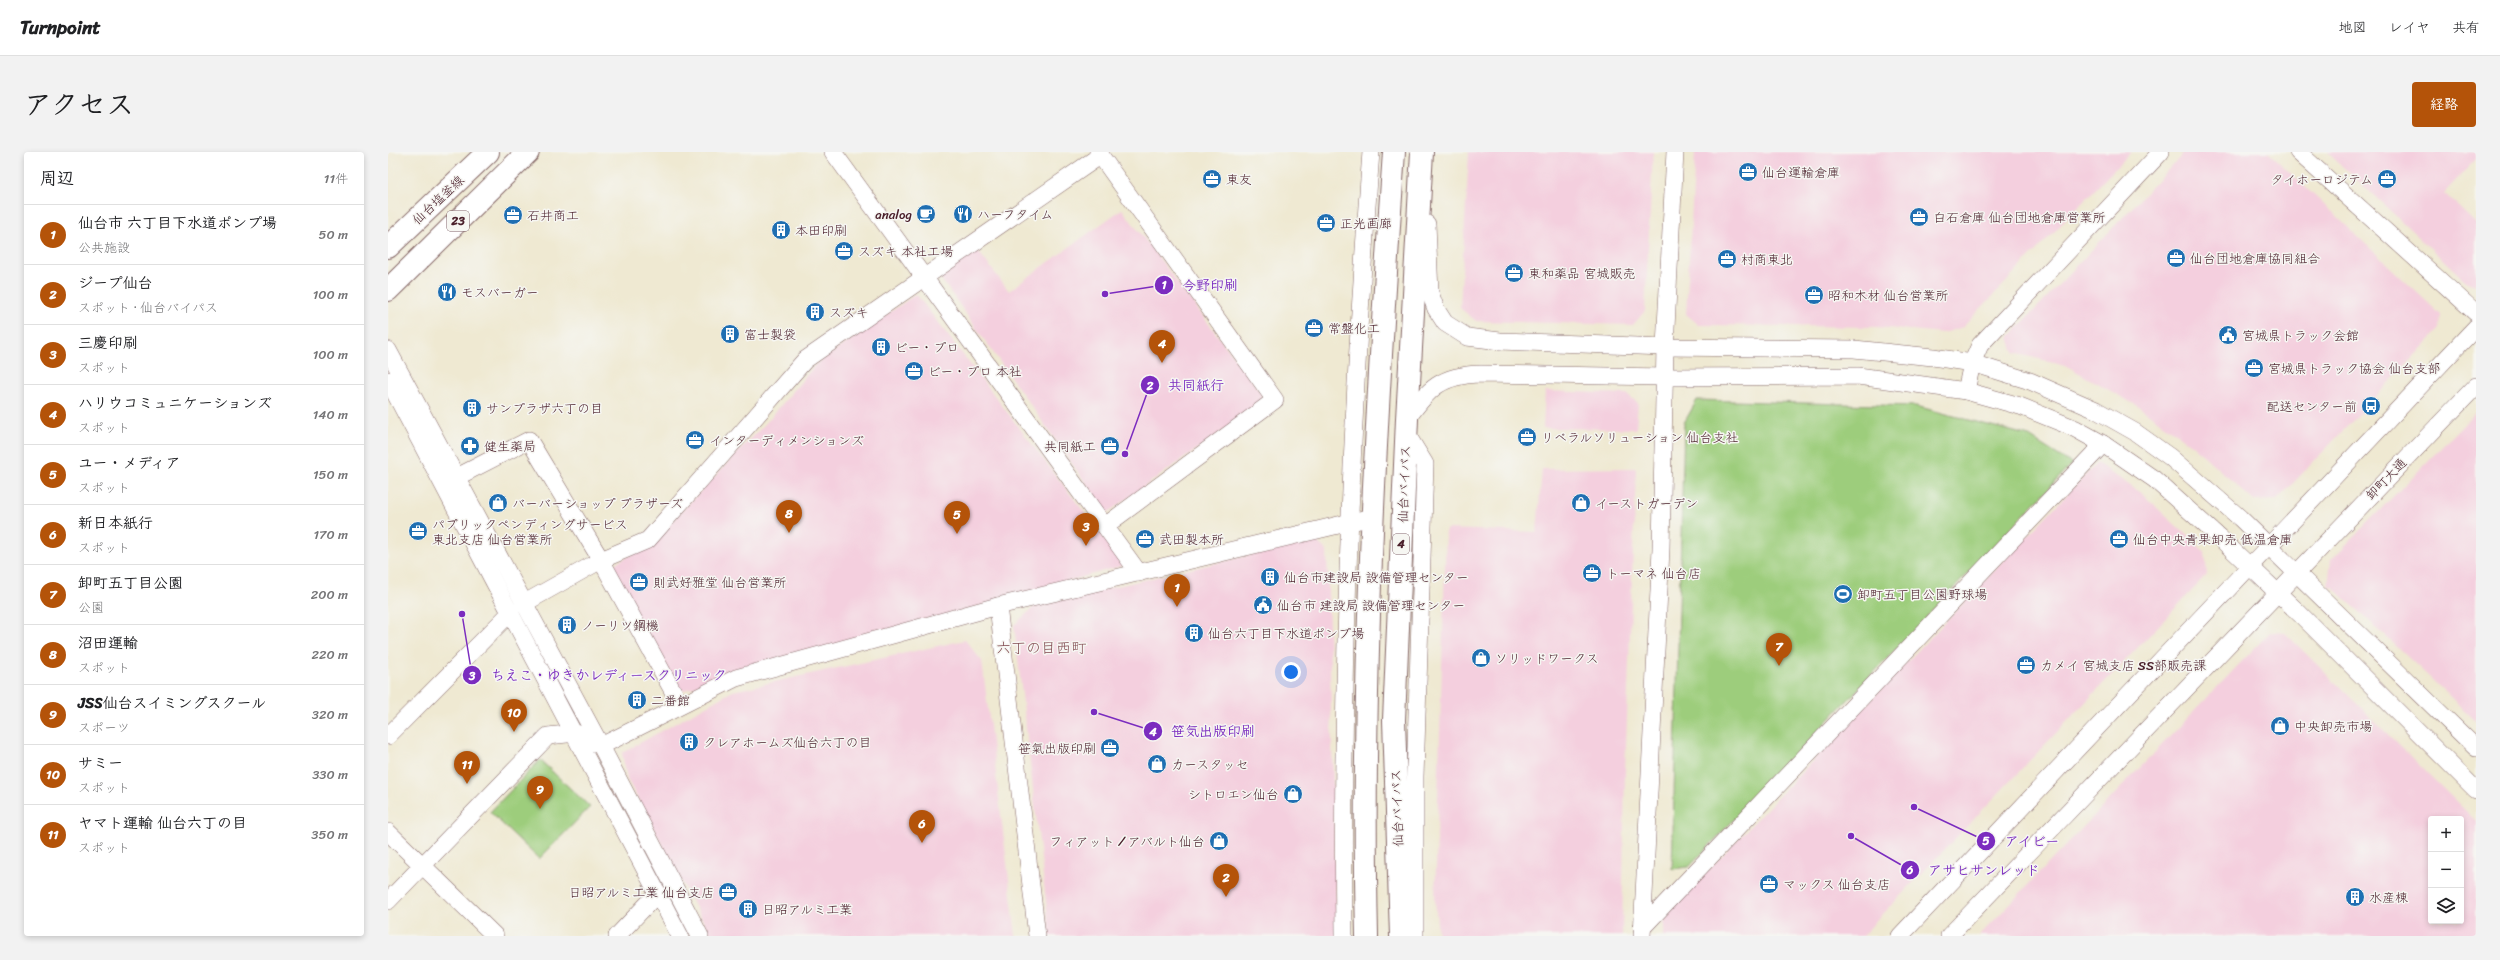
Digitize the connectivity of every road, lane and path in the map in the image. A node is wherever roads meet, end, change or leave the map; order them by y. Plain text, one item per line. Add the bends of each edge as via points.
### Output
1 (488, 152) edge
2 (528, 152) edge
3 (833, 152) edge
4 (1371, 152) edge
5 (1394, 152) edge
6 (1423, 152) edge
7 (1675, 152) edge
8 (2161, 152) edge
9 (2298, 152) edge
10 (1099, 154) edge
11 (388, 247) edge
12 (924, 277) junction
13 (388, 290) edge
14 (2476, 313) edge
15 (2476, 327) edge
16 (1665, 347) junction
17 (388, 350) edge
18 (1972, 364) junction
19 (1665, 377) junction
20 (388, 380) edge
21 (2476, 386) edge
22 (1966, 392) junction
23 (1406, 426) junction
24 (2104, 444) junction
25 (455, 478) junction
26 (1372, 517) junction
27 (1350, 523) junction
28 (1105, 526) junction
29 (2269, 545) junction
30 (602, 560) junction
31 (2249, 566) junction
32 (1138, 573) junction
33 (2297, 573) junction
34 (2277, 593) junction
35 (998, 606) junction
36 (517, 608) junction
37 (680, 704) junction
38 (576, 733) junction
39 (388, 736) edge
40 (601, 746) junction
41 (2476, 748) edge
42 (2476, 790) edge
43 (388, 832) edge
44 (422, 866) junction
45 (658, 893) junction
46 (388, 901) edge
47 (1642, 932) edge
48 (495, 936) edge
49 (617, 936) edge
50 (680, 936) edge
51 (700, 936) edge
52 (1037, 936) edge
53 (1344, 936) edge
54 (1367, 936) edge
55 (1401, 936) edge
56 (1415, 936) edge
57 (1900, 936) edge
58 (1949, 936) edge

1 - 11 main road, 仙台塩釜線 / 23
2 - 13 main road, 23
3 - 12 street
4 - 27 street via 1355,392
5 - 26 main road
6 - 16 street via 1430,293 1436,310 1445,323 1467,337 1500,341
6 - 23 main road, 仙台バイパス / 4
7 - 16 street
8 - 18 street via 1980,345
9 - 14 street
10 - 12 street
10 - 28 street via 1275,400
12 - 28 street
12 - 30 street via 805,360 648,540
15 - 29 street
16 - 18 street via 1854,349 1933,356
16 - 19 street
17 - 25 street
18 - 22 street
18 - 29 street via 2030,381 2096,410 2135,432 2170,457
19 - 22 street via 1858,376
19 - 23 street via 1460,375 1434,386 1424,395
19 - 47 street via 1661,549
20 - 36 street
21 - 33 street, 卸町大通
22 - 24 street via 2020,406 2074,428
23 - 55 main road, 仙台バイパス / 4 via 1394,720
23 - 56 street via 1425,464 1415,777
24 - 31 street via 2154,479
24 - 47 street
25 - 30 street via 530,440
25 - 36 street
26 - 27 street
26 - 54 main road via 1366,727
27 - 32 street
27 - 53 street via 1343,828
28 - 32 street
29 - 31 street
29 - 33 street
30 - 36 street
30 - 37 street
31 - 34 street
31 - 57 street
32 - 35 street
33 - 34 street, 卸町大通
33 - 41 street
34 - 42 street
34 - 58 street, 卸町大通
35 - 37 street via 736,678
35 - 52 street
36 - 38 street
36 - 39 street
36 - 40 street
37 - 40 street
38 - 40 street
38 - 44 street via 548,736
38 - 45 street
40 - 51 street
43 - 44 street
44 - 46 street
44 - 48 street
45 - 49 street
45 - 50 street

